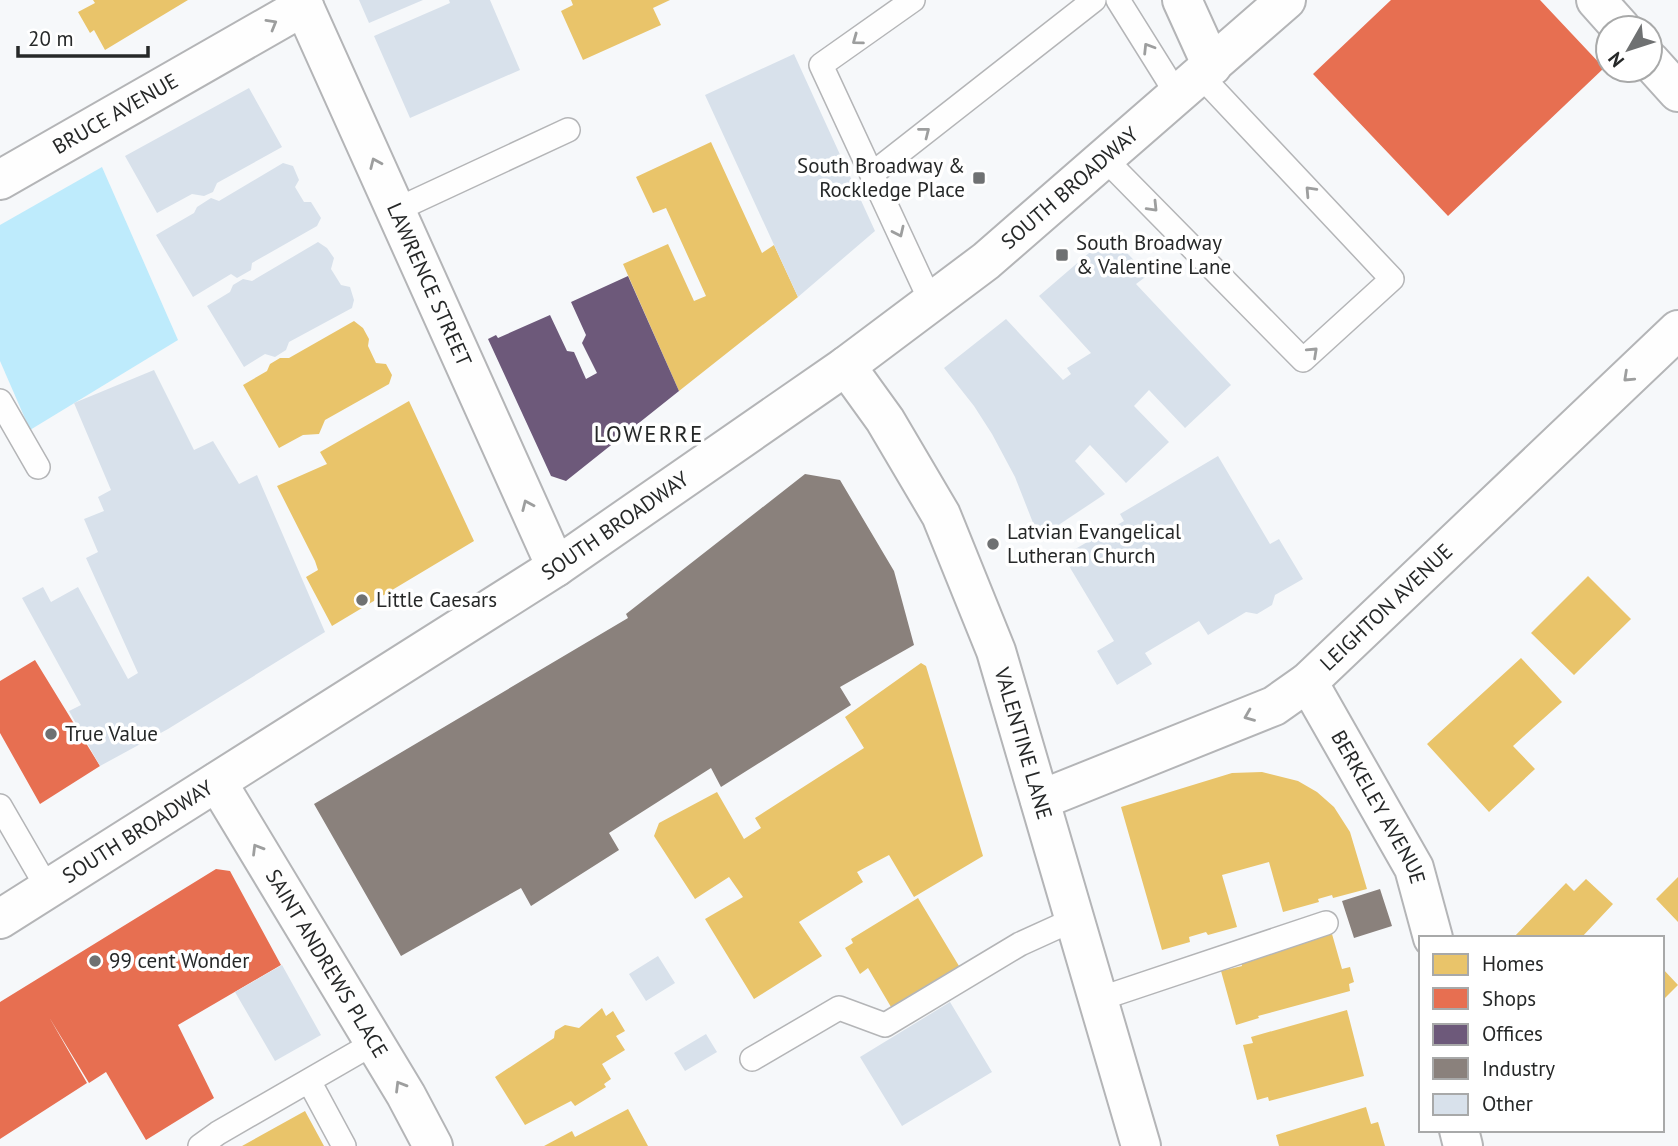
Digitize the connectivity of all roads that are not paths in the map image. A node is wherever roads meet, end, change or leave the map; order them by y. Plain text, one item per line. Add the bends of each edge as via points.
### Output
1 (913, 0) edge
2 (1094, 0) edge
3 (1118, 0) edge
4 (1182, 0) edge
5 (1286, 0) edge
6 (1596, 0) edge
7 (303, 3) edge
8 (1608, 14) edge
9 (1664, 76) edge
10 (1197, 79) junction
11 (1678, 92) edge
12 (568, 130) dead end
13 (1105, 159) junction
14 (872, 174) junction
15 (0, 180) edge
16 (396, 210) junction
17 (931, 302) junction
18 (1678, 330) edge
19 (846, 366) junction
20 (0, 401) edge
21 (38, 467) dead end
22 (556, 568) junction
23 (1308, 682) junction
24 (217, 782) junction
25 (1040, 800) junction
26 (0, 806) edge
27 (48, 889) junction
28 (0, 919) edge
29 (1075, 919) junction
30 (1326, 923) dead end
31 (1432, 936) edge
32 (1099, 999) junction
33 (374, 1043) junction
34 (752, 1059) dead end
35 (309, 1081) junction
36 (200, 1146) edge
37 (344, 1146) edge
38 (433, 1146) edge
39 (1141, 1146) edge

1 -> 14 lane via 821,65
14 -> 2 lane
10 -> 3 lane
4 - 10 street
5 - 10 street, SOUTH BROADWAY
6 - 8 street
15 -> 7 street, BRUCE AVENUE
16 -> 7 street, LAWRENCE STREET
9 - 11 street
10 - 13 street, SOUTH BROADWAY
13 -> 10 lane via 1303,360 1392,279
12 - 16 lane
13 - 17 street, SOUTH BROADWAY
14 -> 17 lane
22 -> 16 street, LAWRENCE STREET
17 - 19 street, SOUTH BROADWAY
18 -> 23 street, LEIGHTON AVENUE
19 - 22 street, SOUTH BROADWAY
19 - 25 street, VALENTINE LANE via 885,420 941,515 996,651
20 - 21 lane
22 - 24 street, SOUTH BROADWAY
23 -> 25 street, LEIGHTON AVENUE via 1274,706
23 - 31 street, BERKELEY AVENUE via 1414,868
24 - 27 street, SOUTH BROADWAY
33 -> 24 street, SAINT ANDREWS PLACE
25 - 29 street, VALENTINE LANE
26 - 27 lane
27 - 28 street, SOUTH BROADWAY
29 - 32 street, VALENTINE LANE
29 - 34 lane via 1020,944 884,1025 839,1008
30 - 32 lane
32 - 39 street, VALENTINE LANE
33 - 35 lane
38 -> 33 street, SAINT ANDREWS PLACE
35 - 36 lane
35 - 37 lane

